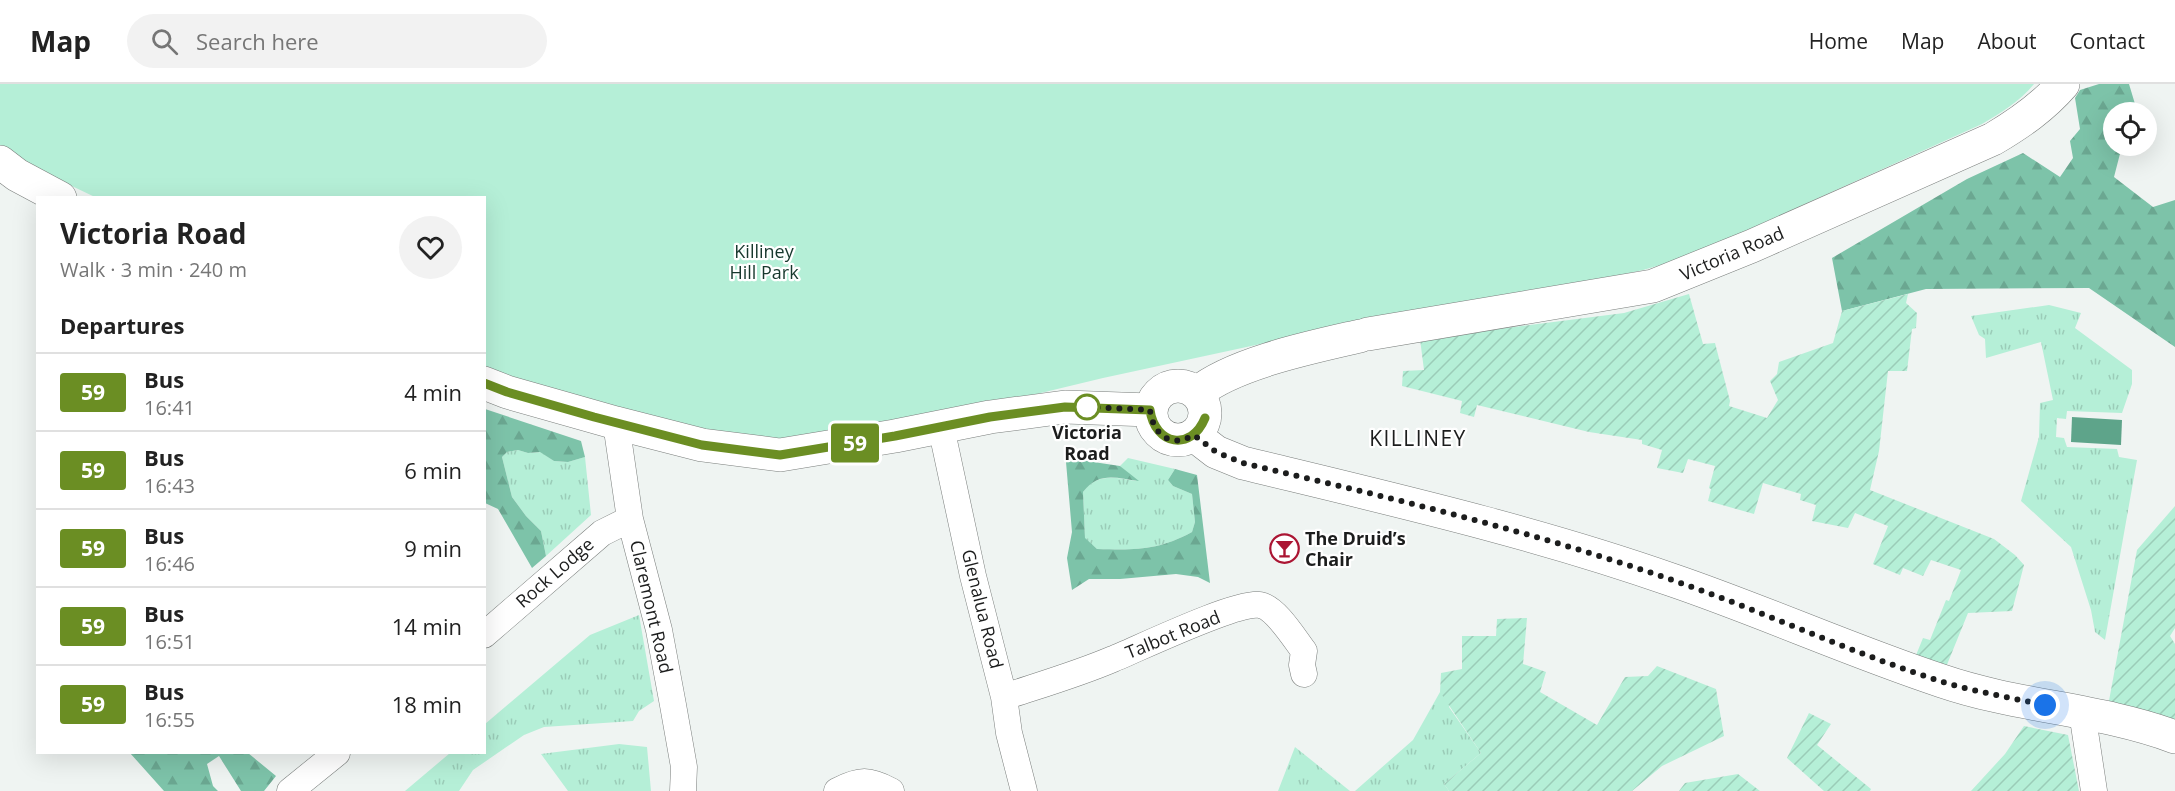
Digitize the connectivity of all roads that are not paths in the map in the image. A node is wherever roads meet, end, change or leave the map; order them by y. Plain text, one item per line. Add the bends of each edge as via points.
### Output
1 (2063, 84) edge
2 (0, 162) edge
3 (56, 196) edge
4 (486, 384) edge
5 (1197, 393) junction
6 (1150, 410) junction
7 (616, 423) junction
8 (941, 427) junction
9 (1194, 435) junction
10 (630, 519) junction
11 (486, 633) edge
12 (1304, 674) dead end
13 (1004, 697) junction
14 (2082, 712) junction
15 (2175, 736) edge
16 (336, 754) edge
17 (290, 791) edge
18 (683, 791) edge
19 (837, 791) edge
20 (891, 791) edge
21 (1024, 791) edge
22 (2094, 791) edge

1 - 5 street, Victoria Road via 2048,101 1994,139 1653,286 1364,335 1291,353 1233,373 1211,381
2 - 3 street
4 - 7 street
5 - 6 street via 1185,386 1167,387 1153,400
5 - 9 street via 1205,418
6 - 8 street via 1065,407
6 - 9 street via 1154,426 1165,437 1178,440
7 - 8 street via 702,445 780,455
7 - 10 street, Claremont Road
8 - 13 street, Glenalua Road
9 - 14 street via 1216,452 1243,463 1525,533 1672,579 1944,682
10 - 11 street, Rock Lodge via 602,532
10 - 18 street, Claremont Road via 659,630 684,767
12 - 13 street, Talbot Road via 1304,651 1274,613 1261,605 1245,606 1112,660
13 - 21 street, Glenalua Road
14 - 15 street
14 - 22 street
16 - 17 street
19 - 20 street via 856,783 874,782

